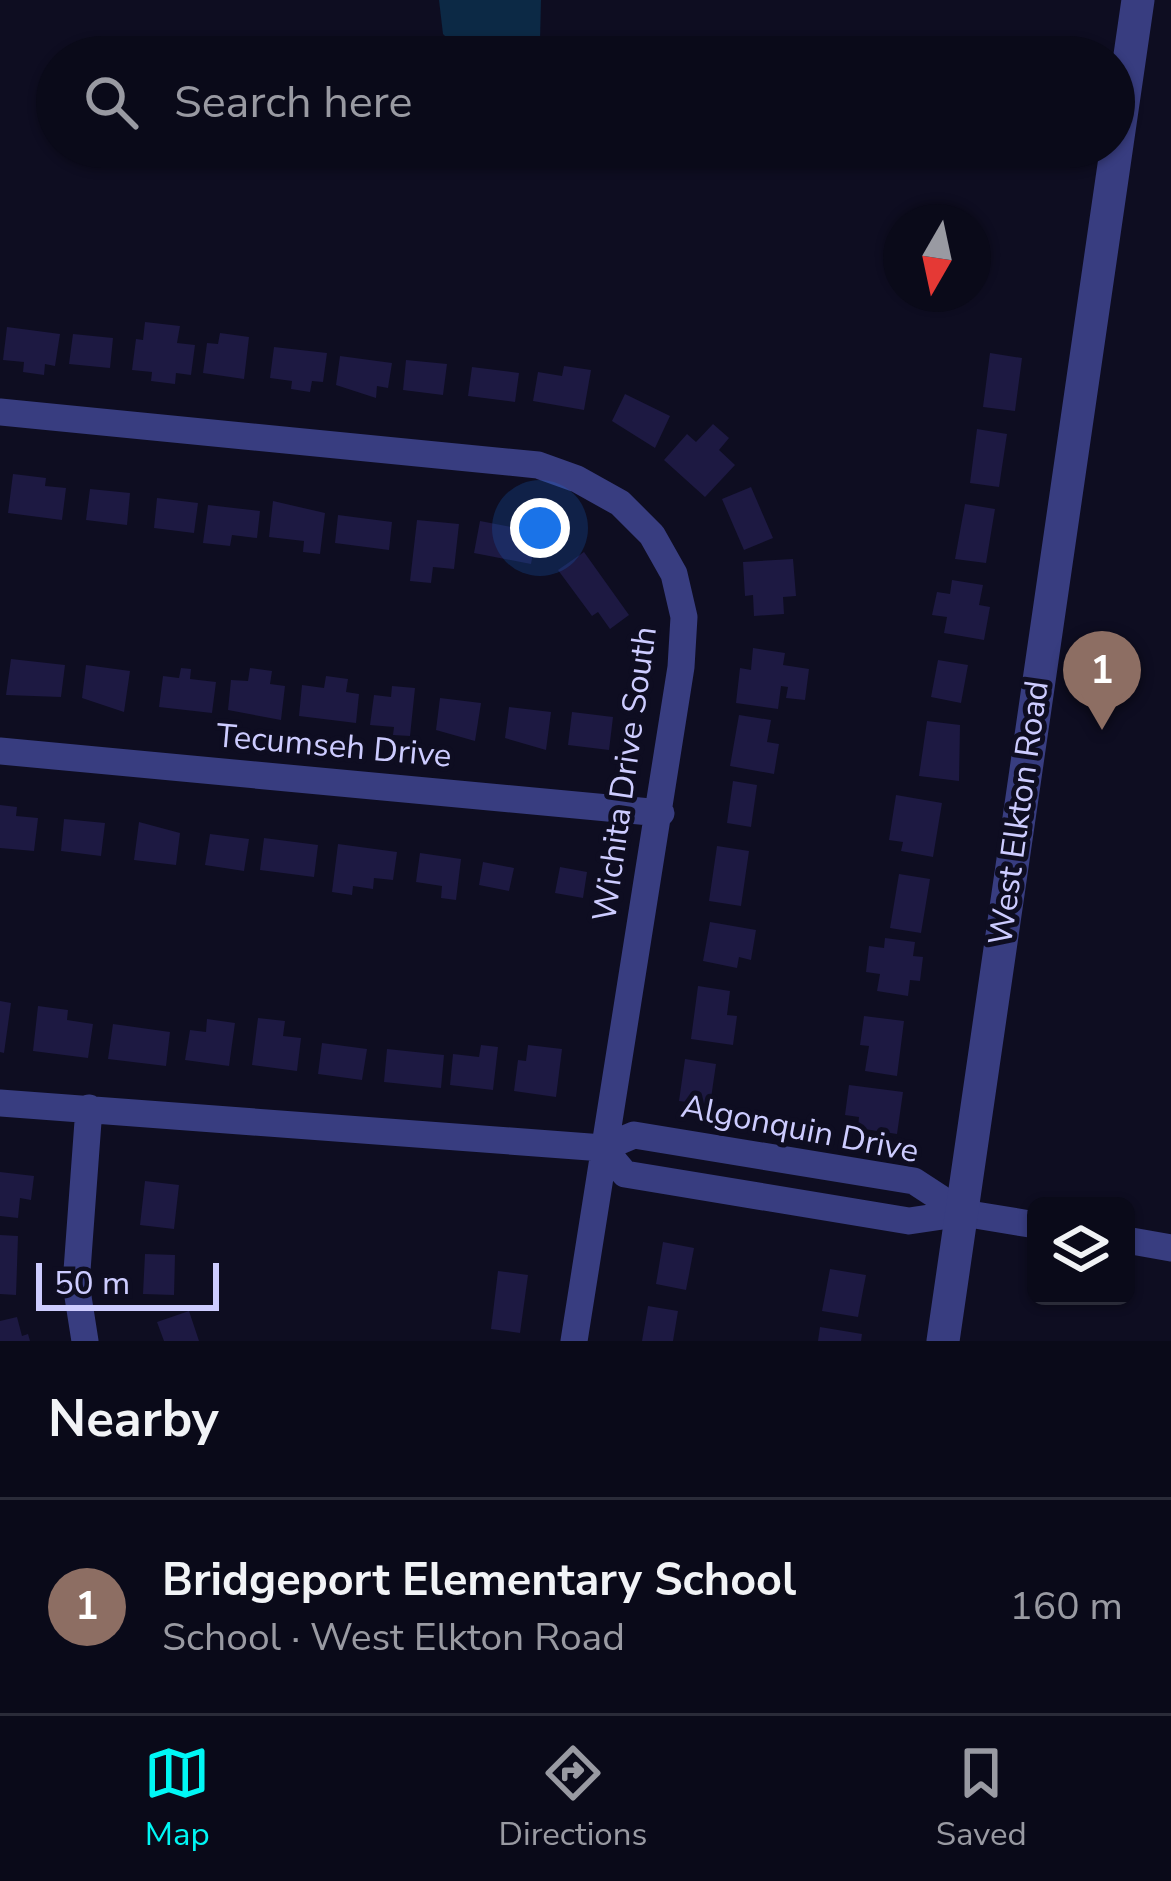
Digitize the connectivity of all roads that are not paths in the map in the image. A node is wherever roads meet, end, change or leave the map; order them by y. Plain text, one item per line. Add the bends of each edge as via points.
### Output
1 (1138, 0) edge
2 (1133, 36) edge
3 (1114, 168) edge
4 (0, 412) edge
5 (0, 751) edge
6 (661, 813) junction
7 (0, 1103) edge
8 (88, 1108) junction
9 (603, 1148) junction
10 (963, 1213) junction
11 (1027, 1224) edge
12 (1135, 1241) edge
13 (1171, 1247) edge
14 (85, 1341) edge
15 (574, 1341) edge
16 (943, 1341) edge

1 - 2 street, West Elkton Road
3 - 10 street, West Elkton Road
4 - 6 street, Wichita Drive South via 538,465 620,502 674,574 684,617
5 - 6 street, Tecumseh Drive
6 - 9 street, Wichita Drive South
7 - 8 street, Algonquin Drive
8 - 9 street, Algonquin Drive
8 - 14 street via 76,1284
9 - 10 street, Algonquin Drive via 634,1135 914,1181
9 - 10 street, Algonquin Drive via 625,1174 909,1221
9 - 15 street, Wichita Drive South
10 - 11 street
10 - 16 street, West Elkton Road
12 - 13 street

